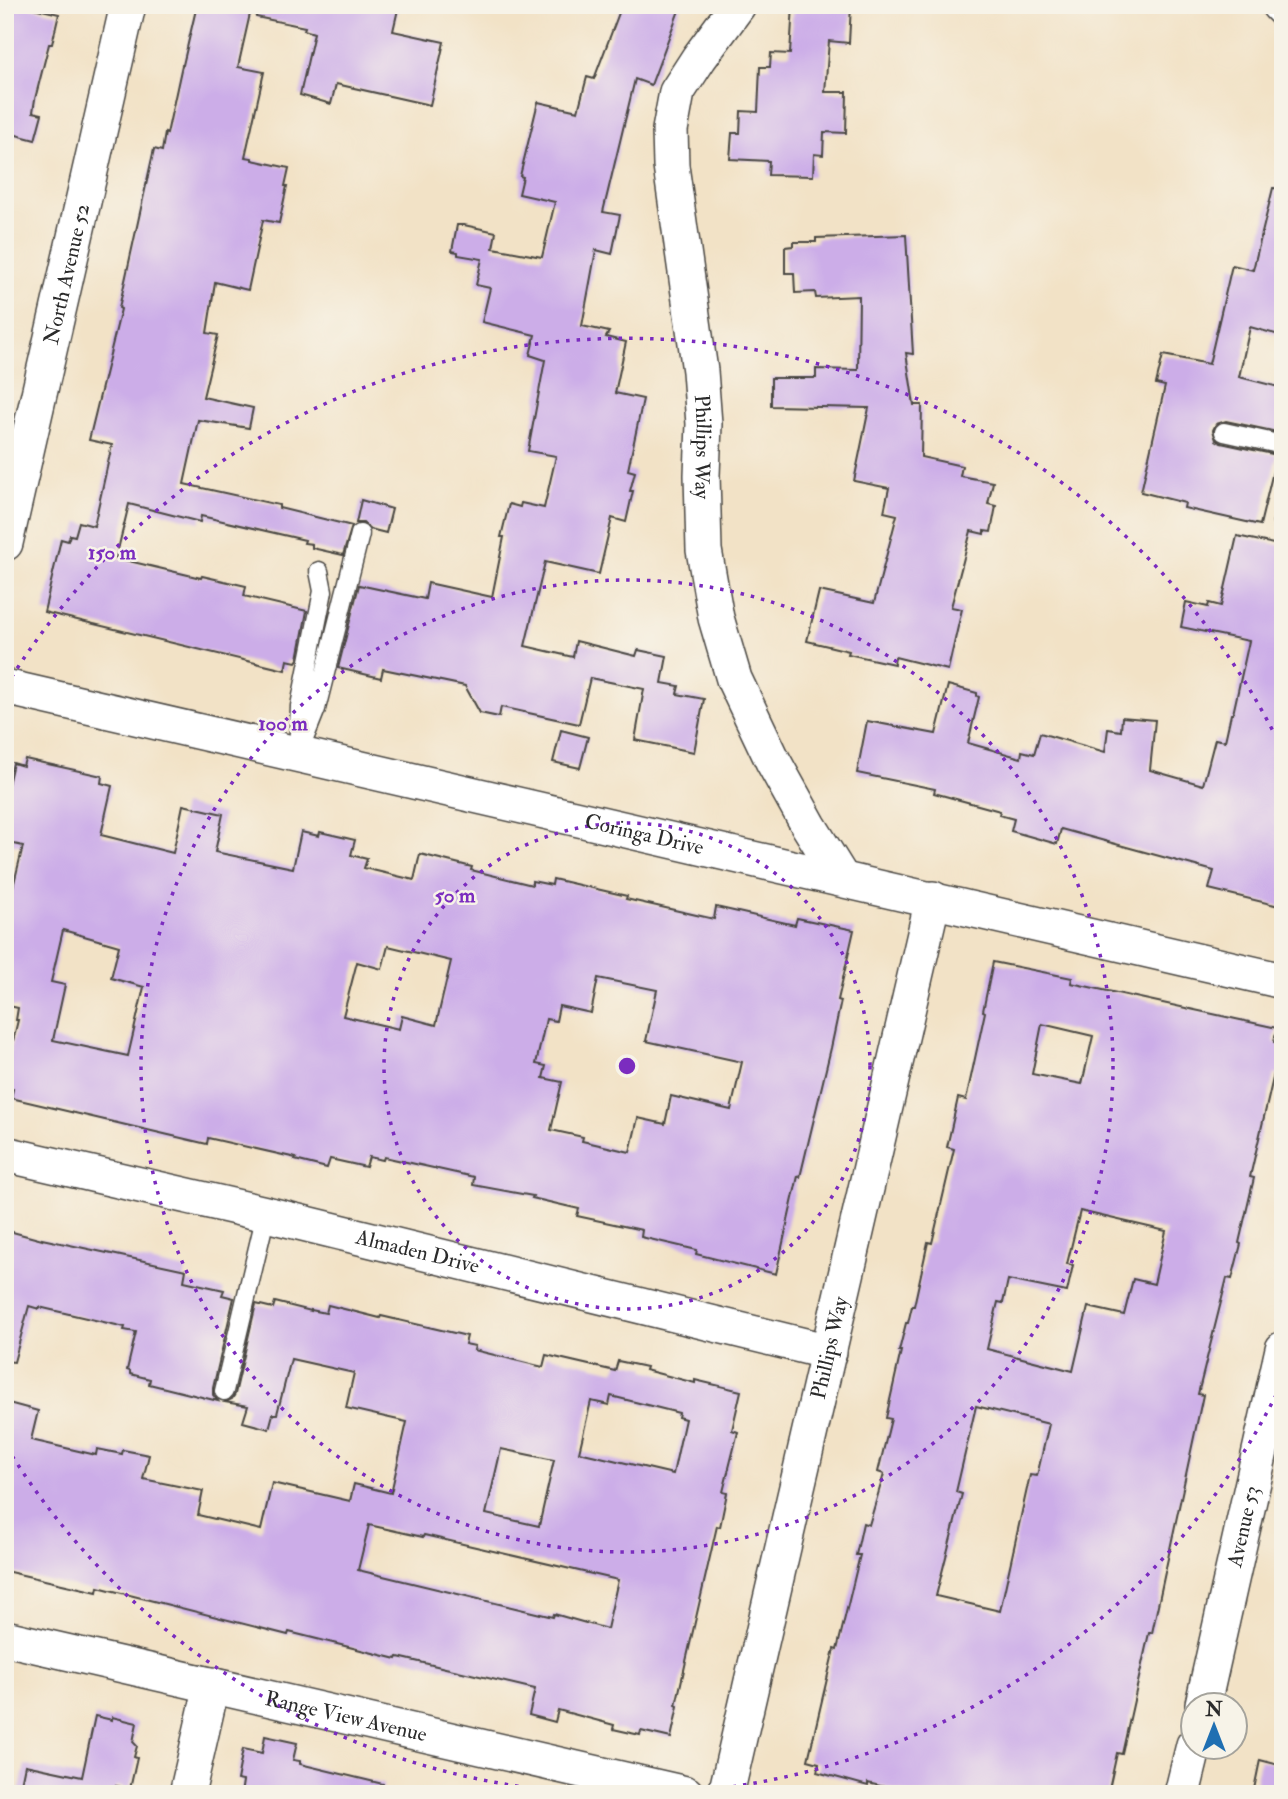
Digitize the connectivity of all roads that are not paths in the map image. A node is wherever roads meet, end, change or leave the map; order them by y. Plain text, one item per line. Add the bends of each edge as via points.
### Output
1 (128, 5) edge
2 (738, 5) edge
3 (1279, 5) edge
4 (1283, 9) edge
5 (1224, 432) dead end
6 (1283, 445) edge
7 (359, 534) dead end
8 (5, 543) edge
9 (319, 571) dead end
10 (5, 687) edge
11 (298, 754) junction
12 (842, 879) junction
13 (933, 899) junction
14 (1283, 981) edge
15 (5, 1154) edge
16 (266, 1214) junction
17 (1283, 1349) edge
18 (829, 1352) junction
19 (224, 1391) dead end
20 (5, 1638) edge
21 (212, 1685) junction
22 (1206, 1690) edge
23 (1190, 1760) edge
24 (187, 1794) edge
25 (686, 1794) edge
26 (726, 1794) edge
27 (1182, 1794) edge

1 - 8 street, North Avenue 52
2 - 12 street, Phillips Way via 677,92 670,130 700,371 704,550 716,618 734,680 773,761
3 - 4 street
5 - 6 lane
7 - 11 lane via 316,709
9 - 11 lane via 323,591 300,706
10 - 11 street, Coringa Drive
11 - 12 street, Coringa Drive
12 - 13 street, Coringa Drive
13 - 14 street, Coringa Drive
13 - 18 street, Phillips Way
15 - 16 street, Almaden Drive
16 - 18 street, Almaden Drive
16 - 19 lane
17 - 22 street, Avenue 53
18 - 26 street, Phillips Way
20 - 21 street, Range View Avenue
21 - 24 street
21 - 25 street, Range View Avenue
23 - 27 street

